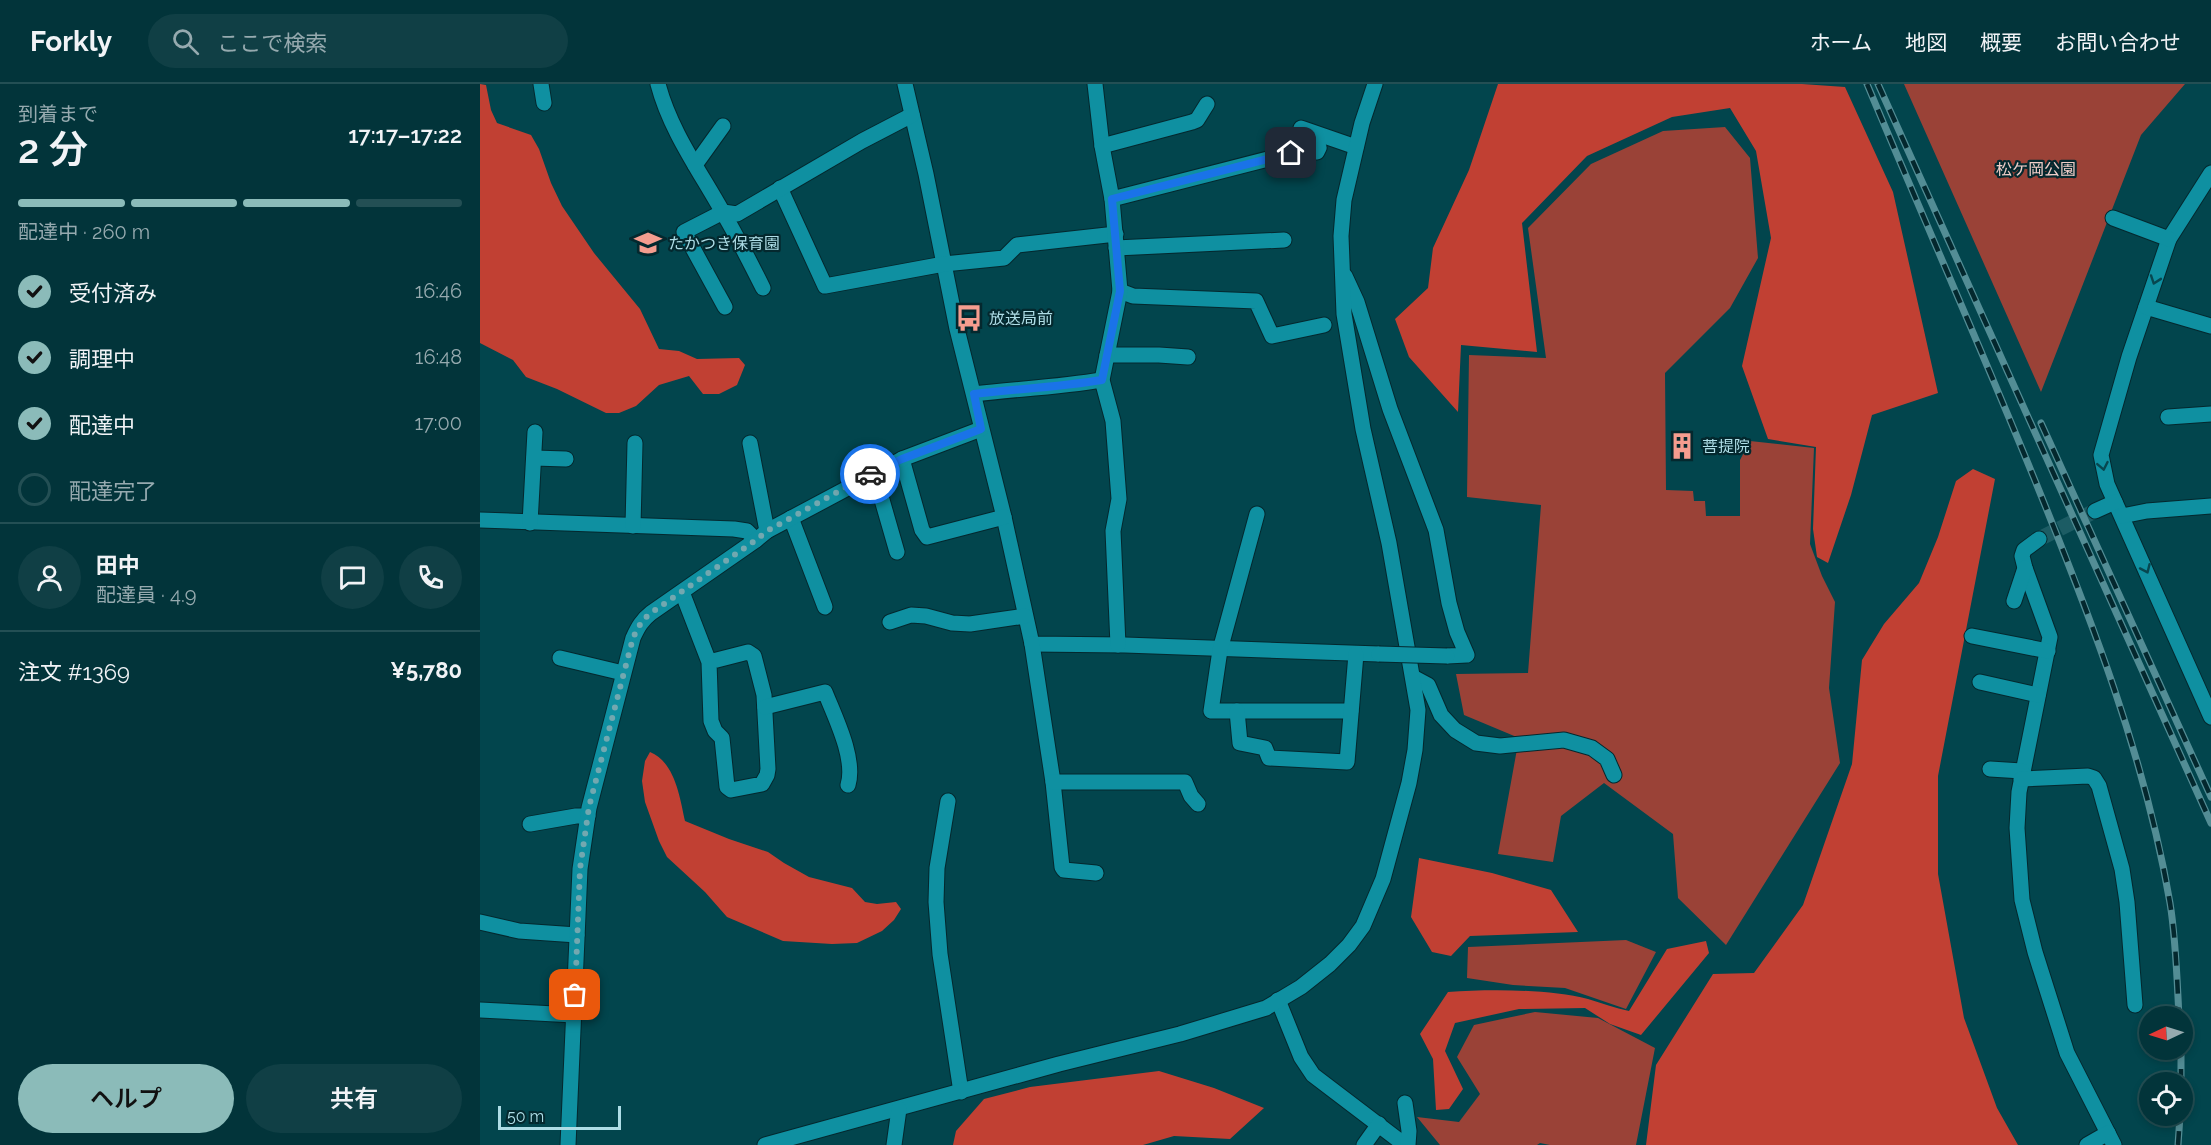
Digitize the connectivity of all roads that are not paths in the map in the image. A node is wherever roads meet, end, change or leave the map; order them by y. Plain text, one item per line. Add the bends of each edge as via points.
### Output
1 (541, 84) edge
2 (658, 84) edge
3 (905, 84) edge
4 (1095, 84) edge
5 (1376, 84) edge
6 (544, 104) dead end
7 (1207, 104) dead end
8 (912, 115) junction
9 (723, 126) dead end
10 (1102, 146) junction
11 (1356, 147) junction
12 (695, 165) junction
13 (2211, 173) edge
14 (780, 188) junction
15 (1112, 199) junction
16 (723, 212) junction
17 (2113, 218) dead end
18 (2169, 239) junction
19 (1284, 240) dead end
20 (1116, 241) junction
21 (944, 264) junction
22 (1341, 266) junction
23 (763, 288) dead end
24 (1120, 291) junction
25 (725, 307) dead end
26 (2146, 307) junction
27 (1324, 325) dead end
28 (2211, 326) edge
29 (1107, 355) junction
30 (1188, 357) dead end
31 (1102, 380) junction
32 (974, 394) junction
33 (2211, 414) edge
34 (2168, 417) dead end
35 (981, 429) junction
36 (535, 432) dead end
37 (635, 443) dead end
38 (750, 443) dead end
39 (534, 458) junction
40 (566, 459) dead end
41 (902, 459) junction
42 (874, 472) junction
43 (2115, 502) junction
44 (2211, 506) edge
45 (2095, 511) tunnel mouth
46 (1257, 514) dead end
47 (2122, 516) junction
48 (1004, 517) junction
49 (791, 518) junction
50 (480, 520) edge
51 (530, 523) junction
52 (633, 526) junction
53 (762, 536) junction
54 (2039, 539) tunnel mouth
55 (897, 552) dead end
56 (2025, 568) junction
57 (682, 592) junction
58 (2014, 601) dead end
59 (825, 607) dead end
60 (1025, 616) junction
61 (890, 622) dead end
62 (1972, 636) dead end
63 (1032, 644) junction
64 (1118, 645) junction
65 (1220, 650) junction
66 (2048, 651) junction
67 (1356, 654) junction
68 (560, 658) dead end
69 (709, 662) junction
70 (623, 673) junction
71 (1413, 678) junction
72 (1980, 682) dead end
73 (2038, 695) junction
74 (765, 707) junction
75 (1237, 711) junction
76 (1351, 711) junction
77 (2211, 717) edge
78 (1989, 769) dead end
79 (1614, 775) dead end
80 (2022, 775) junction
81 (1053, 782) junction
82 (848, 785) dead end
83 (948, 801) dead end
84 (1198, 804) dead end
85 (588, 816) junction
86 (530, 824) dead end
87 (1096, 873) dead end
88 (480, 922) edge
89 (577, 934) junction
90 (1278, 1000) junction
91 (2135, 1005) dead end
92 (480, 1010) edge
93 (574, 1015) junction
94 (961, 1092) junction
95 (1405, 1103) dead end
96 (899, 1109) junction
97 (1379, 1124) junction
98 (2111, 1139) edge
99 (568, 1145) edge
100 (765, 1145) edge
101 (894, 1145) edge
102 (1364, 1145) edge
103 (1406, 1145) edge
104 (2086, 1145) edge

1 - 6 street
2 - 12 street
3 - 8 street
4 - 10 street
5 - 11 street
7 - 10 street via 1192,122
8 - 14 street
8 - 21 street
9 - 12 street
10 - 15 street
11 - 15 street via 1301,128 1318,148 1317,152 1291,153
11 - 22 street via 1344,200
12 - 16 street
13 - 18 street
14 - 16 street via 737,213
14 - 21 street via 825,286
15 - 20 street
16 - 23 street
16 - 25 street via 684,232
17 - 18 street
18 -> 26 street
19 - 20 street
20 - 21 street via 1017,245 1004,258
20 - 24 street
21 - 32 street
22 - 67 street, bridge via 1436,530 1449,603 1467,655
22 - 71 street via 1344,314 1363,429 1389,543
24 - 27 street via 1133,296 1256,301 1272,336
24 - 29 street
26 - 28 street
26 -> 43 street via 2101,455
29 - 30 street
29 - 31 street
31 - 32 street
31 - 64 street via 1113,421 1119,499 1113,531
32 - 35 street
33 - 34 street
35 - 41 street
35 - 48 street
36 - 39 street
37 - 52 street
38 - 53 street
39 - 40 street
39 - 51 street
41 - 42 street
41 - 48 street via 927,537
42 - 49 street
42 - 55 street
43 - 45 street
43 - 47 street
44 - 47 street
46 - 65 street
47 -> 77 street
48 - 60 street
49 - 53 street
49 - 59 street
50 - 51 street
51 - 52 street
52 - 53 street via 734,529
53 - 57 street
54 - 56 street via 2024,550
56 - 58 street
56 - 66 street via 2049,628
57 - 69 street
57 - 70 street via 642,620
60 - 61 street via 970,624 911,615
60 - 63 street
62 - 66 street
63 - 64 street
63 - 81 street
64 - 65 street
65 - 67 street
65 - 75 street via 1211,711
66 - 73 street
67 - 76 street
68 - 70 street
69 - 74 street via 748,652 754,656
69 - 74 street via 711,721 722,738 731,790 762,784 767,775
70 - 85 street
71 - 79 street via 1428,685 1441,715 1455,730 1476,743 1500,746 1564,740 1592,748 1607,759
71 - 90 street via 1418,710 1415,750 1372,908 1349,945 1330,964
72 - 73 street
73 - 80 street
74 - 82 street via 825,692 843,737 851,774
75 - 76 street
75 - 76 street via 1240,743 1265,748 1269,758 1347,762
78 - 80 street
80 - 91 street via 2088,776 2099,786 2126,891
80 - 98 street via 2017,828 2019,878 2027,922 2067,1053
81 - 84 street via 1185,782
81 - 87 street via 1062,867
83 - 94 street via 937,868 936,902
85 - 86 street
85 - 89 street via 580,869
88 - 89 street via 519,931
89 - 93 street
90 - 94 street via 1266,1008 1180,1034
90 - 97 street via 1313,1076
92 - 93 street
93 - 99 street
94 - 96 street
95 - 103 street via 1409,1131
96 - 100 street
96 - 101 street
97 - 102 street
97 - 103 street
98 - 104 street

